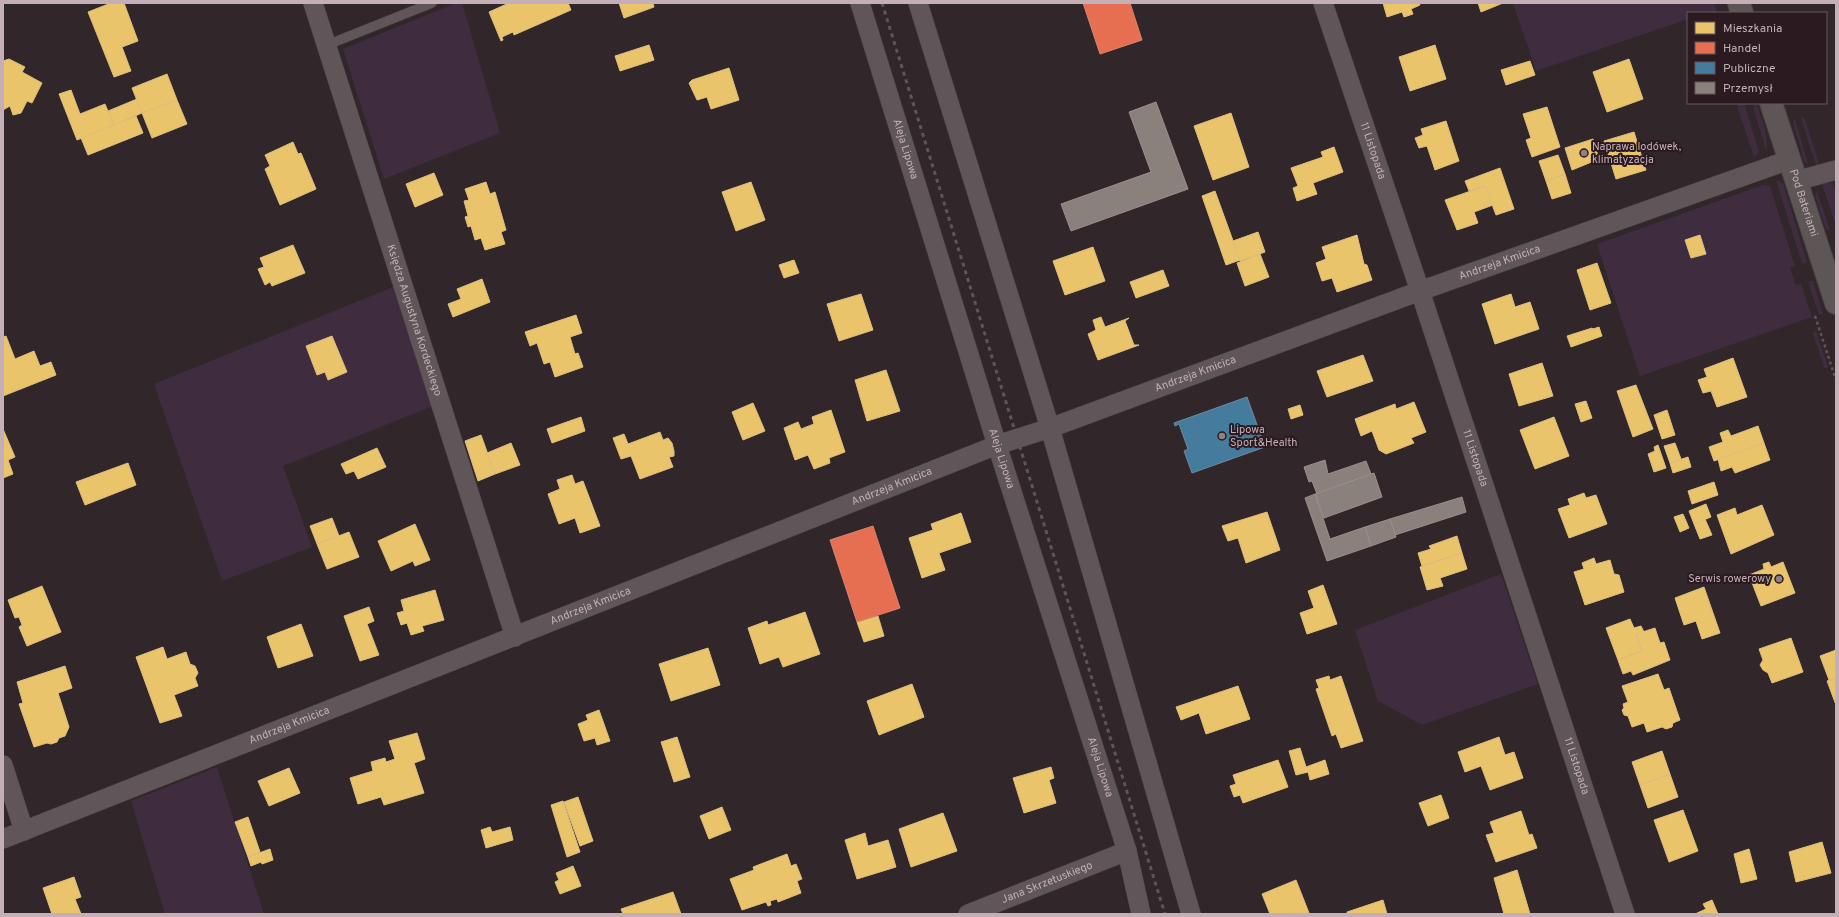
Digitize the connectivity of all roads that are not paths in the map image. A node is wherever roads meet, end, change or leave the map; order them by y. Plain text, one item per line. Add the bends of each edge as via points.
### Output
1 (313, 3) edge
2 (432, 3) edge
3 (860, 3) edge
4 (918, 3) edge
5 (1323, 3) edge
6 (326, 45) junction
7 (1771, 104) edge
8 (1790, 160) junction
9 (1836, 170) edge
10 (1796, 181) junction
11 (1420, 291) junction
12 (1836, 303) edge
13 (1050, 428) junction
14 (997, 445) junction
15 (515, 637) junction
16 (3, 765) edge
17 (24, 831) junction
18 (3, 839) edge
19 (1127, 852) junction
20 (968, 914) edge
21 (1142, 914) edge
22 (1191, 914) edge
23 (1625, 914) edge

1 - 6 street, Księdza Augustyna Kordeckiego
2 - 6 lane
3 - 14 street, Aleja Lipowa
4 - 13 street
5 - 11 street, 11 Listopada
6 - 15 street, Księdza Augustyna Kordeckiego
7 - 8 street, Pod Bateriami
8 - 10 street, Pod Bateriami
8 - 11 street, Andrzeja Kmicica
9 - 10 street
10 - 12 street, Pod Bateriami
11 - 13 street, Andrzeja Kmicica
11 - 23 street, 11 Listopada
13 - 14 street, Andrzeja Kmicica
13 - 22 street
14 - 15 street, Andrzeja Kmicica
14 - 19 street, Aleja Lipowa
15 - 17 street, Andrzeja Kmicica
16 - 17 street
17 - 18 street, Andrzeja Kmicica
19 - 20 street, Jana Skrzetuskiego
19 - 21 street, Aleja Lipowa

